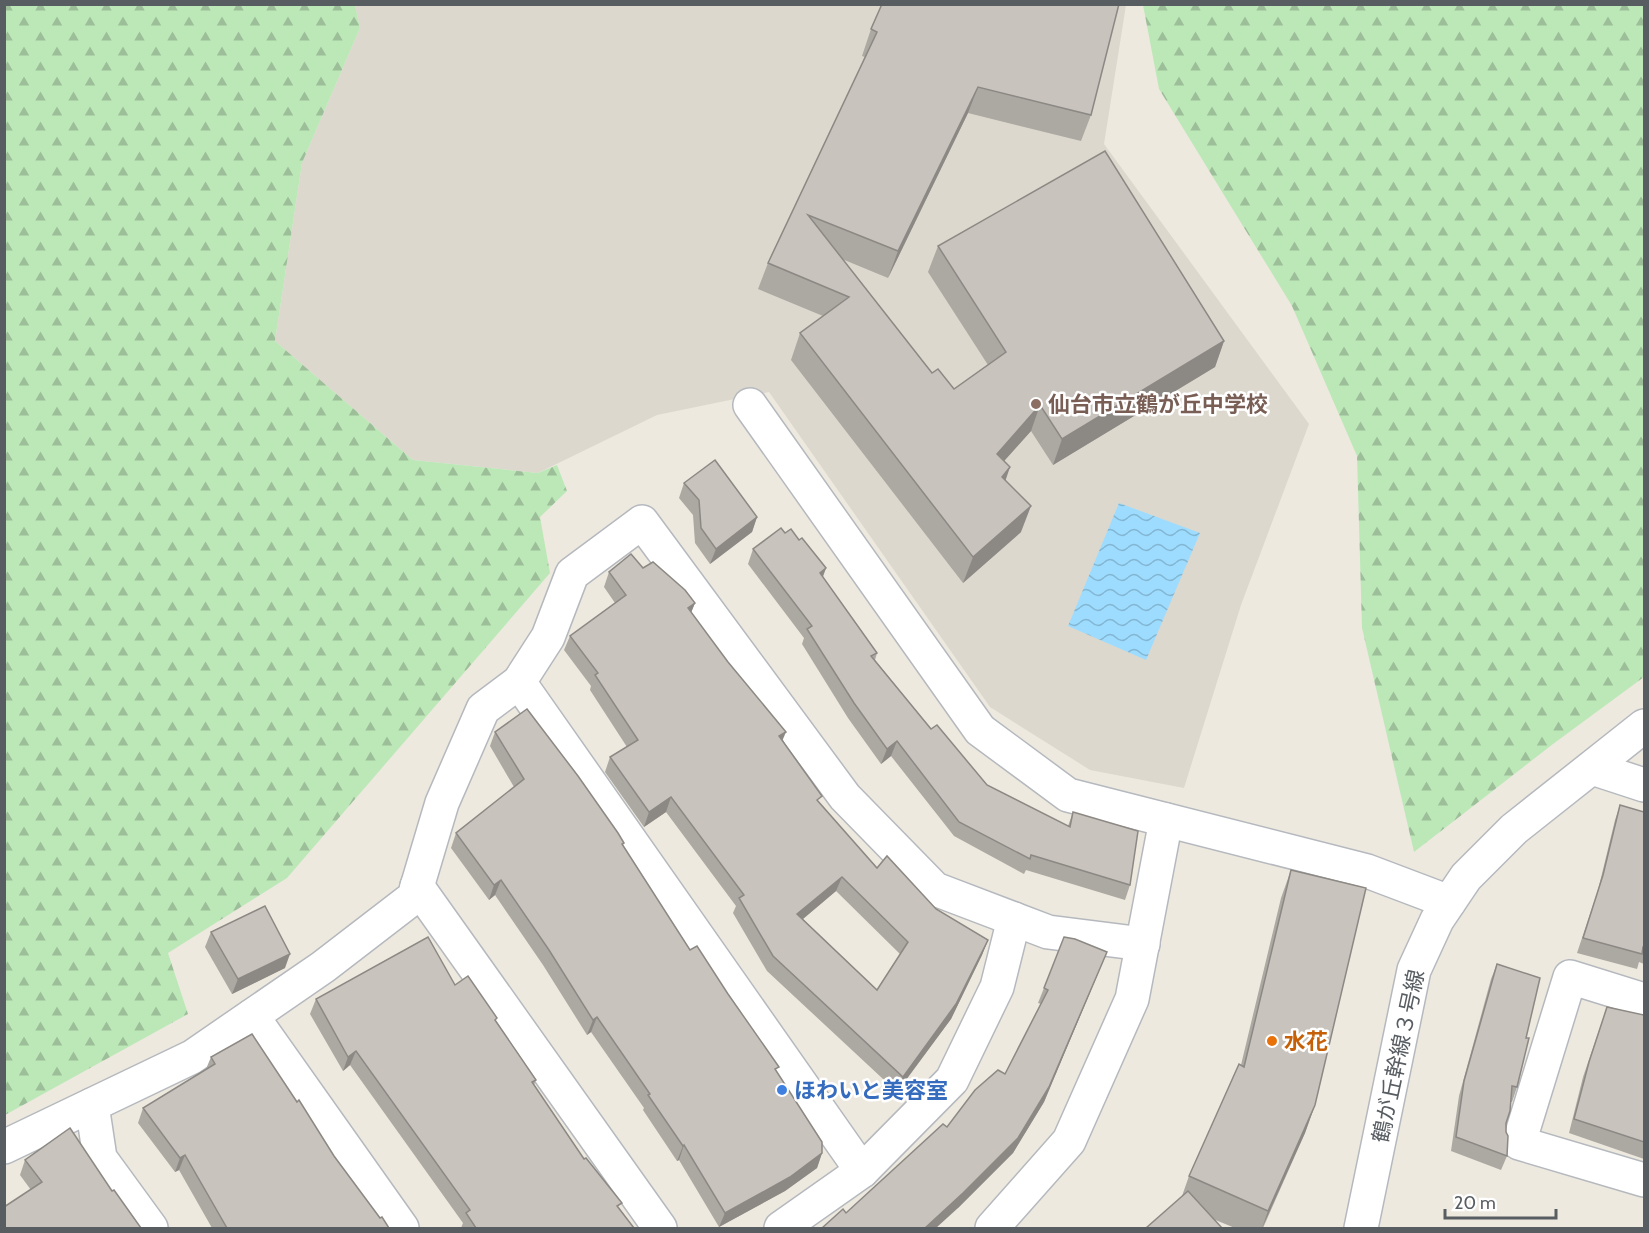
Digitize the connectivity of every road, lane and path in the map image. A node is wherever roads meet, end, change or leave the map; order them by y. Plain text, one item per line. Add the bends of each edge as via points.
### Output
1 (750, 405) dead end
2 (519, 682) junction
3 (1644, 726) edge
4 (1592, 768) junction
5 (1644, 785) edge
6 (1166, 820) junction
7 (417, 886) junction
8 (1449, 903) junction
9 (1014, 919) junction
10 (1143, 944) junction
11 (1644, 1000) edge
12 (252, 1016) junction
13 (93, 1105) junction
14 (4, 1147) edge
15 (862, 1171) junction
16 (1644, 1180) edge
17 (151, 1228) edge
18 (402, 1228) edge
19 (660, 1228) edge
20 (781, 1228) edge
21 (992, 1228) edge
22 (1361, 1228) edge

1 - 6 street via 980,730 1068,795
2 - 7 street via 483,709 442,803
2 - 9 street via 548,637 572,574 642,522 845,797 935,889
2 - 15 street
3 - 4 street, 鶴が丘幹線３号線
4 - 5 street
4 - 8 street, 鶴が丘幹線３号線 via 1514,829 1466,877
6 - 8 street via 1367,871
6 - 10 street
7 - 12 street via 414,897
7 - 19 street
8 - 22 street, 鶴が丘幹線３号線 via 1414,970
9 - 10 street via 1048,932
9 - 15 street via 997,987 952,1080
10 - 21 street via 1132,999 1069,1141
11 - 16 street via 1570,977 1519,1143
12 - 13 street via 192,1057
12 - 18 street
13 - 14 street
13 - 17 street via 100,1158
15 - 20 street

